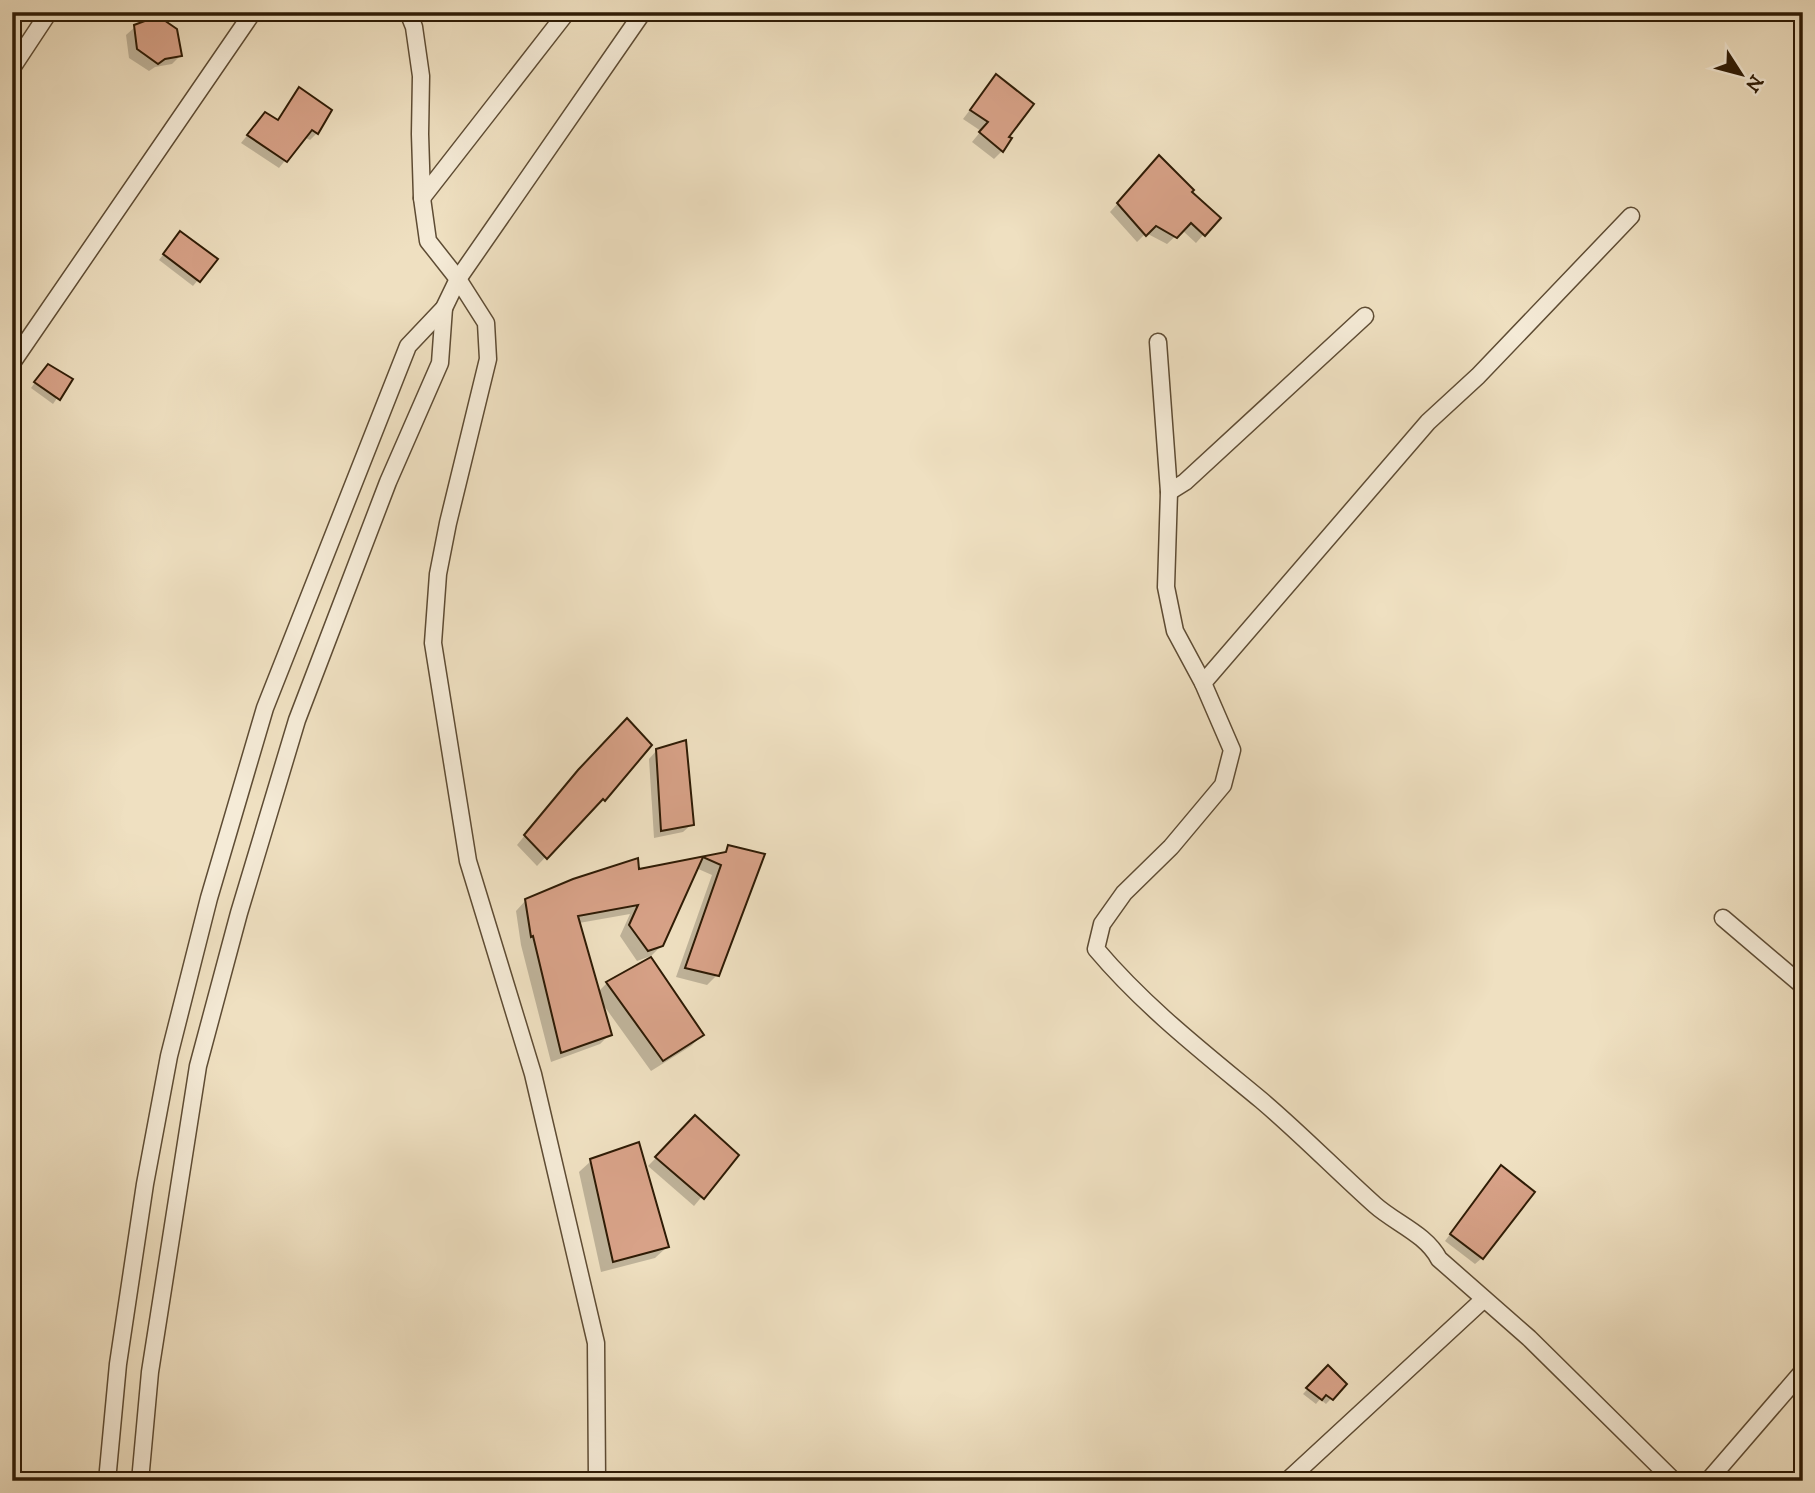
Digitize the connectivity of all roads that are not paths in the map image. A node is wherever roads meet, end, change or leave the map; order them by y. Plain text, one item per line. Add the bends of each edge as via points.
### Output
1 (49, 12) edge
2 (253, 12) edge
3 (408, 12) edge
4 (567, 12) edge
5 (643, 12) edge
6 (12, 68) edge
7 (422, 198) junction
8 (1631, 216) dead end
9 (458, 279) junction
10 (444, 308) junction
11 (1365, 316) dead end
12 (1158, 342) dead end
13 (12, 363) edge
14 (1169, 492) junction
15 (1203, 683) junction
16 (1723, 918) dead end
17 (1803, 986) edge
18 (1484, 1299) junction
19 (1803, 1371) edge
20 (107, 1481) edge
21 (140, 1481) edge
22 (597, 1481) edge
23 (1287, 1481) edge
24 (1674, 1481) edge
25 (1708, 1481) edge

1 - 6 street
2 - 13 street
3 - 7 street via 421,76
4 - 7 street
5 - 9 street
7 - 9 street via 428,241
8 - 15 street via 1428,422
9 - 10 street
9 - 22 street via 486,323 488,359 438,574 433,643 468,861 533,1074 596,1343
10 - 20 street via 408,346 357,471 265,708 209,898 169,1056 145,1184 118,1364
10 - 21 street via 440,363 388,482 297,720 198,1066 150,1372
11 - 14 street
12 - 14 street
14 - 15 street via 1166,587 1175,631
15 - 18 street via 1232,751 1223,785 1125,894 1102,924 1096,949 1119,977 1198,1049 1377,1207 1433,1247 1438,1259
16 - 17 street
18 - 23 street
18 - 24 street
19 - 25 street

